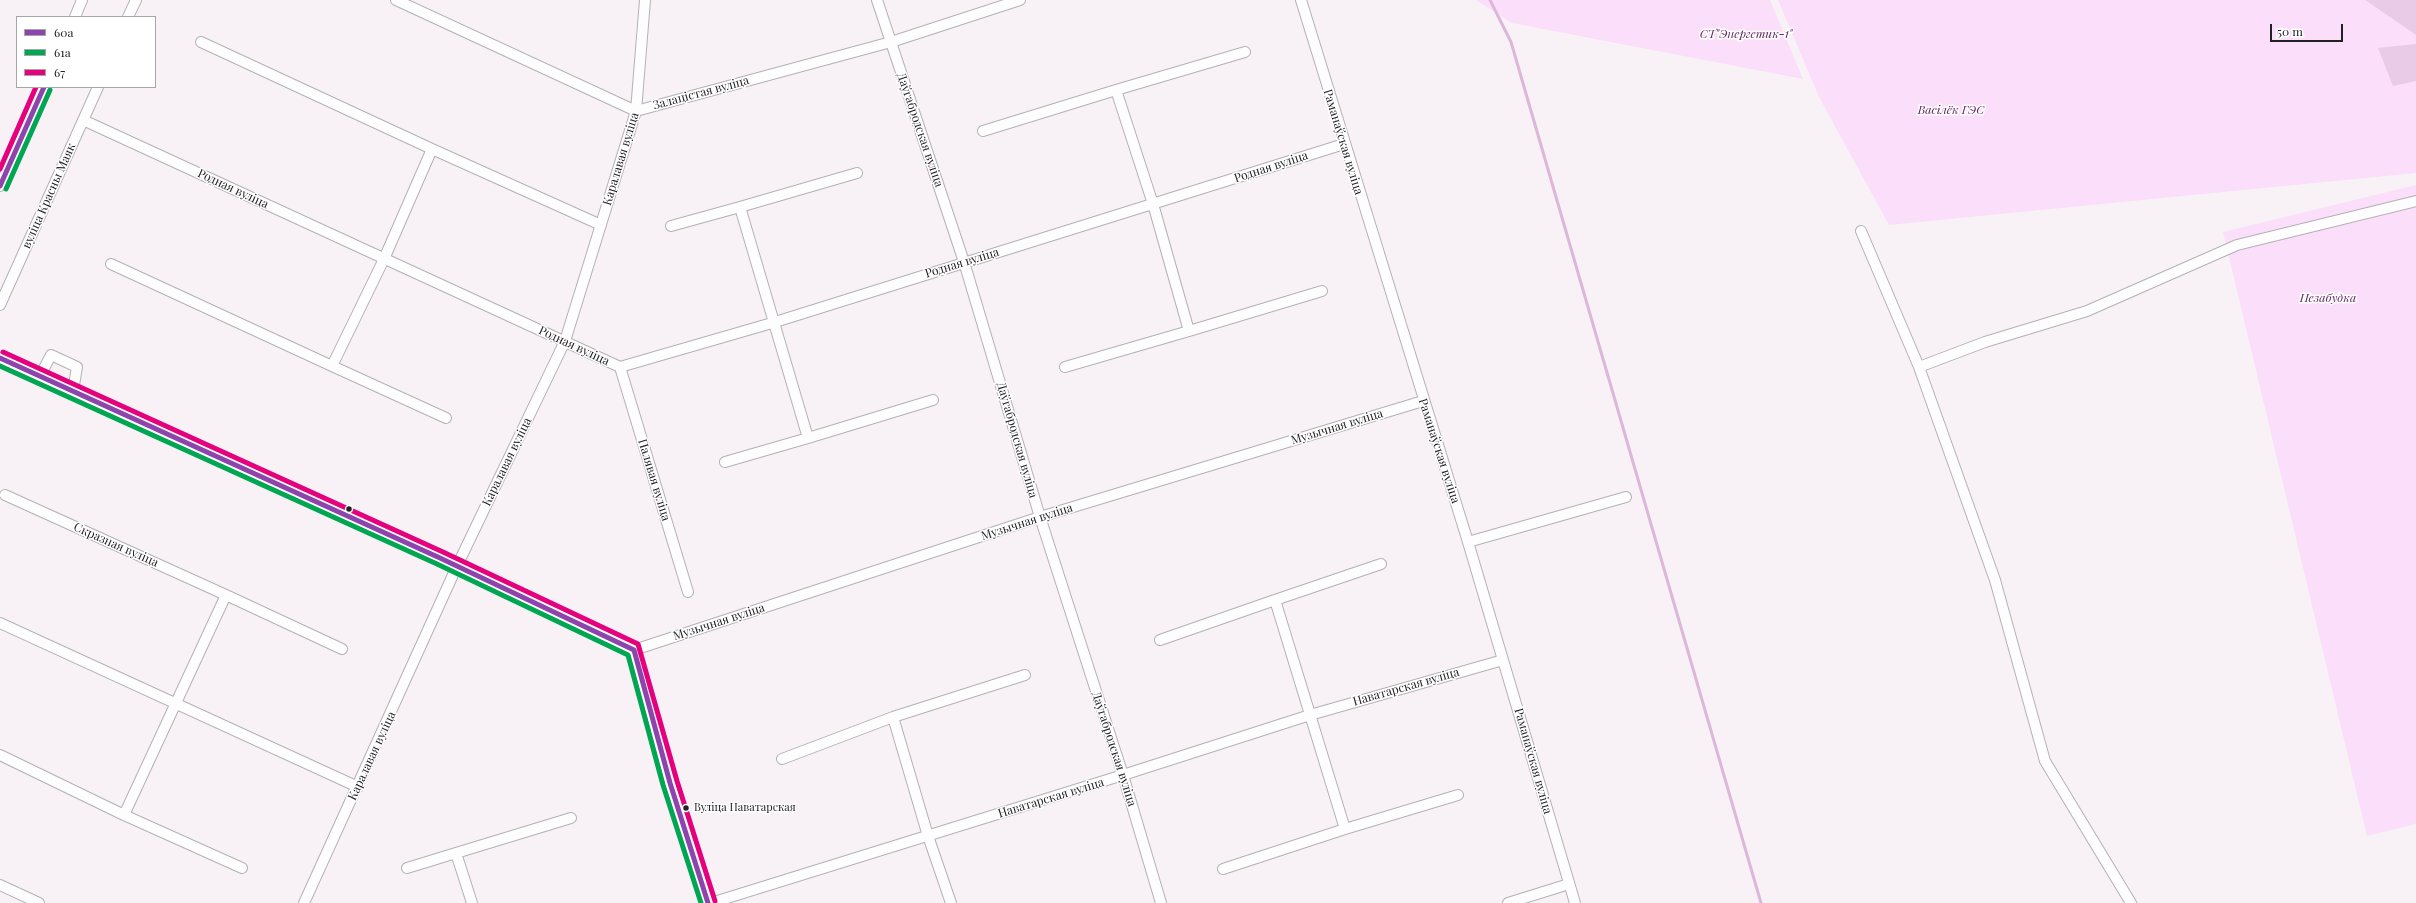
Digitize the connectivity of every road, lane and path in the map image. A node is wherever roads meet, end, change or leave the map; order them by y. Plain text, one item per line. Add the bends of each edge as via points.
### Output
1 (82, 0) edge
2 (136, 0) edge
3 (396, 0) edge
4 (645, 0) edge
5 (877, 0) edge
6 (1020, 0) edge
7 (1301, 0) edge
8 (75, 16) edge
9 (128, 16) edge
10 (201, 42) dead end
11 (890, 42) junction
12 (1245, 52) dead end
13 (44, 88) edge
14 (98, 88) edge
15 (1116, 90) junction
16 (636, 111) junction
17 (83, 120) junction
18 (983, 131) dead end
19 (1344, 144) junction
20 (432, 148) junction
21 (858, 174) dead end
22 (0, 186) edge
23 (2416, 201) edge
24 (1153, 204) junction
25 (740, 207) junction
26 (601, 225) junction
27 (671, 226) dead end
28 (1861, 231) dead end
29 (384, 259) junction
30 (964, 262) junction
31 (111, 264) dead end
32 (1322, 291) dead end
33 (0, 305) edge
34 (772, 322) junction
35 (1189, 331) junction
36 (565, 341) junction
37 (0, 358) edge
38 (332, 366) junction
39 (620, 367) junction
40 (1065, 367) dead end
41 (1919, 367) junction
42 (40, 376) junction
43 (73, 391) junction
44 (934, 400) dead end
45 (1424, 401) junction
46 (446, 418) dead end
47 (808, 438) junction
48 (726, 462) dead end
49 (5, 495) dead end
50 (1626, 496) dead end
51 (1040, 518) junction
52 (1468, 542) junction
53 (1381, 564) dead end
54 (458, 566) junction
55 (688, 592) dead end
56 (226, 595) junction
57 (1275, 600) junction
58 (0, 623) edge
59 (1160, 640) dead end
60 (342, 649) dead end
61 (634, 650) junction
62 (1503, 660) junction
63 (1025, 675) dead end
64 (176, 703) junction
65 (1310, 715) junction
66 (893, 717) junction
67 (0, 755) edge
68 (782, 759) dead end
69 (1123, 775) junction
70 (358, 787) junction
71 (1458, 795) dead end
72 (124, 815) junction
73 (571, 818) dead end
74 (1345, 829) junction
75 (928, 836) junction
76 (456, 853) junction
77 (242, 868) dead end
78 (407, 868) dead end
79 (1224, 869) dead end
80 (1569, 884) junction
81 (0, 885) edge
82 (39, 903) edge
83 (304, 903) edge
84 (472, 903) edge
85 (708, 903) edge
86 (711, 903) edge
87 (951, 903) edge
88 (1162, 903) edge
89 (1508, 903) edge
90 (1575, 903) edge
91 (2131, 903) edge

1 - 8 street
2 - 9 street
3 - 16 street, Залацістая вуліца
4 - 16 street, Каралавая вуліца
5 - 11 street, Даўгабродская вуліца
6 - 11 street, Залацістая вуліца
7 - 19 street, Раманаўская вуліца
10 - 20 street
11 - 16 street, Залацістая вуліца
11 - 30 street, Даўгабродская вуліца
12 - 15 street
13 - 22 street
14 - 17 street, вуліца Красны Маяк
15 - 18 street
15 - 24 street
16 - 26 street, Каралавая вуліца
17 - 29 street, Родная вуліца
17 - 33 street, вуліца Красны Маяк
19 - 24 street, Родная вуліца
19 - 45 street, Раманаўская вуліца
20 - 26 street
20 - 29 street
21 - 25 street
23 - 41 street via 2237,245 2087,311 1985,342
24 - 30 street, Родная вуліца
24 - 35 street
25 - 27 street
25 - 34 street
26 - 36 street, Каралавая вуліца
28 - 41 street
29 - 36 street, Родная вуліца
29 - 38 street
30 - 34 street, Родная вуліца
30 - 51 street, Даўгабродская вуліца
31 - 38 street
32 - 35 street
34 - 39 street, Родная вуліца
34 - 47 street
35 - 40 street
36 - 39 street, Родная вуліца
36 - 54 street, Каралавая вуліца
37 - 42 street
38 - 46 street
39 - 55 street, Палявая вуліца
41 - 91 street via 1995,580 2045,761
42 - 43 street
42 - 43 street via 51,355 78,367
43 - 54 street
44 - 47 street
45 - 51 street, Музычная вуліца
45 - 52 street, Раманаўская вуліца
47 - 48 street
49 - 56 street, Скразная вуліца
50 - 52 street
51 - 61 street, Музычная вуліца
51 - 69 street, Даўгабродская вуліца
52 - 62 street, Раманаўская вуліца
53 - 57 street
54 - 61 street
54 - 70 street, Каралавая вуліца
56 - 60 street, Скразная вуліца
56 - 64 street
57 - 59 street
57 - 65 street
58 - 64 street
61 - 85 street via 670,783
62 - 65 street, Наватарская вуліца
62 - 80 street, Раманаўская вуліца
63 - 66 street
64 - 70 street
64 - 72 street
65 - 69 street, Наватарская вуліца
65 - 74 street
66 - 68 street
66 - 75 street
67 - 72 street
69 - 75 street, Наватарская вуліца
69 - 88 street, Даўгабродская вуліца
70 - 83 street, Каралавая вуліца
71 - 74 street
72 - 77 street
73 - 76 street
74 - 79 street
75 - 86 street, Наватарская вуліца
75 - 87 street
76 - 78 street
76 - 84 street
80 - 89 street
80 - 90 street, Раманаўская вуліца
81 - 82 street

